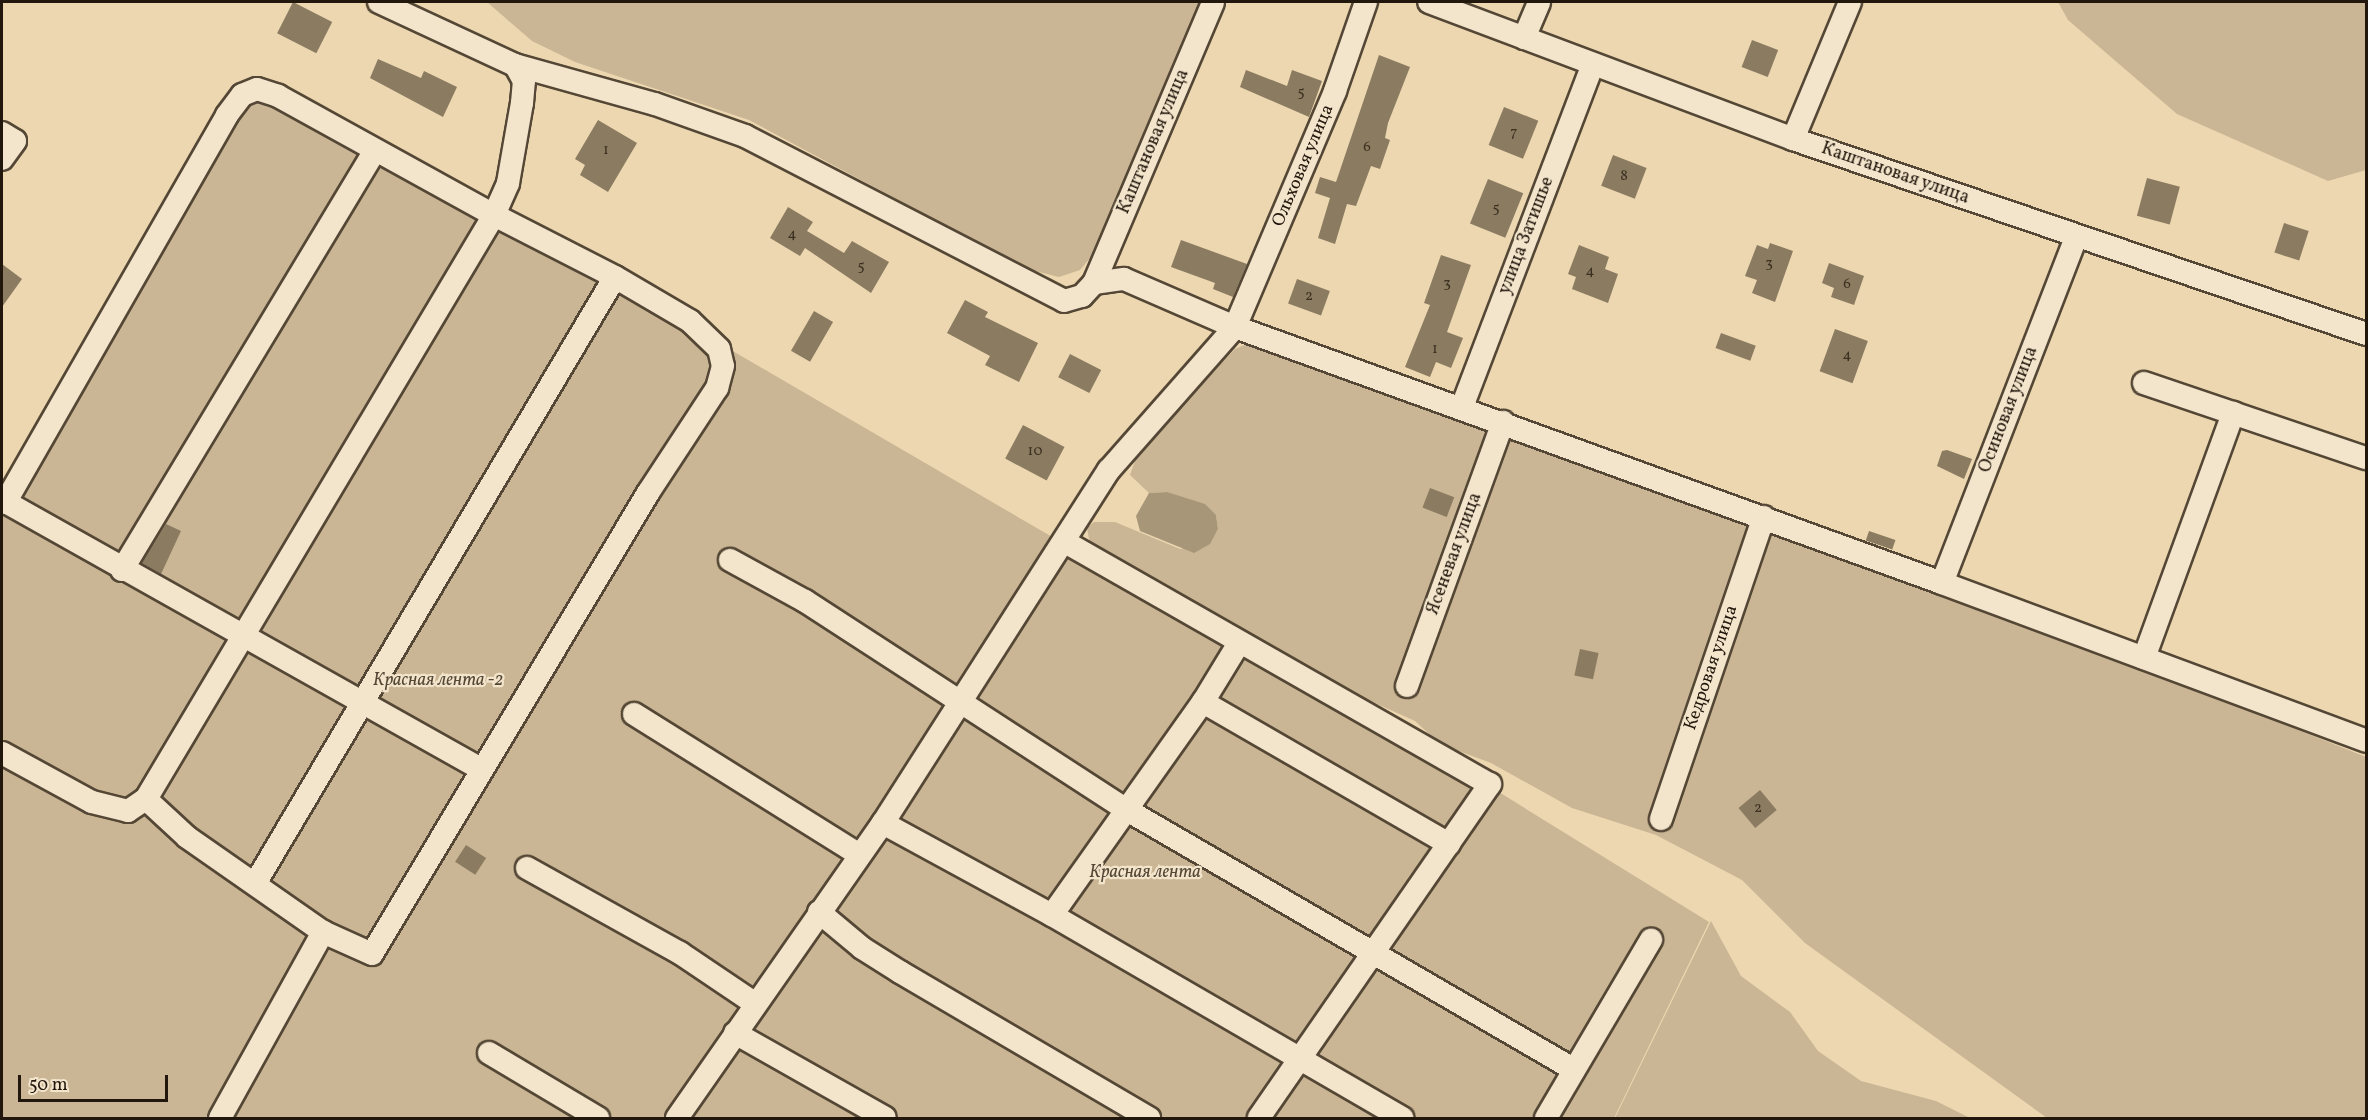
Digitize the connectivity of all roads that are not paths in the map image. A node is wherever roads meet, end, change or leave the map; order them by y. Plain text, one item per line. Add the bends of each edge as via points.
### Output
1 (379, 2) edge
2 (1213, 2) edge
3 (1366, 2) edge
4 (1428, 2) edge
5 (1539, 2) edge
6 (1850, 2) edge
7 (1524, 38) junction
8 (1593, 64) junction
9 (515, 65) junction
10 (2, 133) edge
11 (1793, 139) junction
12 (375, 150) junction
13 (2, 159) edge
14 (494, 215) junction
15 (2076, 237) junction
16 (615, 277) junction
17 (1094, 283) junction
18 (1235, 327) junction
19 (2367, 334) edge
20 (2144, 383) dead end
21 (1462, 407) junction
22 (2233, 413) junction
23 (1503, 422) junction
24 (2367, 458) edge
25 (3, 501) edge
26 (1764, 517) junction
27 (1065, 542) junction
28 (730, 560) dead end
29 (122, 570) junction
30 (1942, 583) junction
31 (245, 636) junction
32 (1239, 643) junction
33 (2144, 658) junction
34 (1407, 686) dead end
35 (1203, 702) junction
36 (361, 704) junction
37 (962, 704) junction
38 (634, 714) dead end
39 (2367, 741) edge
40 (2, 753) edge
41 (481, 769) junction
42 (146, 799) junction
43 (1127, 810) junction
44 (1660, 819) dead end
45 (883, 823) junction
46 (1449, 844) junction
47 (860, 855) junction
48 (527, 868) dead end
49 (256, 882) junction
50 (819, 912) junction
51 (1052, 915) junction
52 (323, 932) junction
53 (1651, 940) dead end
54 (1375, 953) junction
55 (754, 1003) junction
56 (735, 1033) junction
57 (489, 1053) dead end
58 (1300, 1062) junction
59 (1573, 1069) junction
60 (220, 1119) edge
61 (598, 1119) edge
62 (677, 1119) edge
63 (885, 1119) edge
64 (1149, 1119) edge
65 (1259, 1119) edge
66 (1402, 1119) edge
67 (1546, 1119) edge

1 - 9 street
2 - 17 street, Каштановая улица
3 - 18 street, Ольховая улица via 1335,91
4 - 7 street, Каштановая улица
5 - 7 street
6 - 11 street
7 - 8 street, Каштановая улица
8 - 11 street, Каштановая улица
8 - 21 street, улица Затишье
9 - 14 street via 524,81 522,104 508,183
9 - 17 street via 655,104 745,136 1064,301 1082,296
10 - 13 street via 15,141
11 - 15 street, Каштановая улица
12 - 14 street
12 - 25 street via 278,96 257,89 242,95
12 - 29 street
14 - 16 street
14 - 31 street
15 - 19 street, Каштановая улица
15 - 30 street, Осиновая улица
16 - 36 street
16 - 41 street via 690,321 719,349 723,366 717,388 660,473
17 - 18 street via 1124,279
18 - 21 street
18 - 27 street, Ольховая улица via 1109,471
20 - 22 street
21 - 23 street
22 - 24 street
22 - 33 street
23 - 26 street
23 - 34 street, Ясеневая улица
25 - 29 street
26 - 30 street
26 - 44 street, Кедровая улица
27 - 32 street
27 - 37 street, Ольховая улица
28 - 37 street via 805,601
29 - 31 street
30 - 33 street
31 - 36 street
31 - 42 street
32 - 35 street
32 - 46 street via 1490,784
33 - 39 street
35 - 43 street
35 - 46 street
36 - 41 street
36 - 49 street
37 - 43 street
37 - 45 street, Ольховая улица
38 - 47 street
40 - 42 street via 92,802 128,811
41 - 52 street via 372,954
42 - 49 street via 187,837
43 - 51 street
43 - 54 street
45 - 47 street, Ольховая улица
45 - 51 street
46 - 54 street
47 - 50 street, Ольховая улица
48 - 55 street via 680,953
49 - 52 street
50 - 55 street, Ольховая улица
50 - 64 street via 862,948 900,972
51 - 58 street
52 - 60 street
53 - 59 street
54 - 58 street
54 - 59 street
55 - 56 street, Ольховая улица
56 - 62 street, Ольховая улица
56 - 63 street
57 - 61 street
58 - 65 street
58 - 66 street
59 - 67 street

